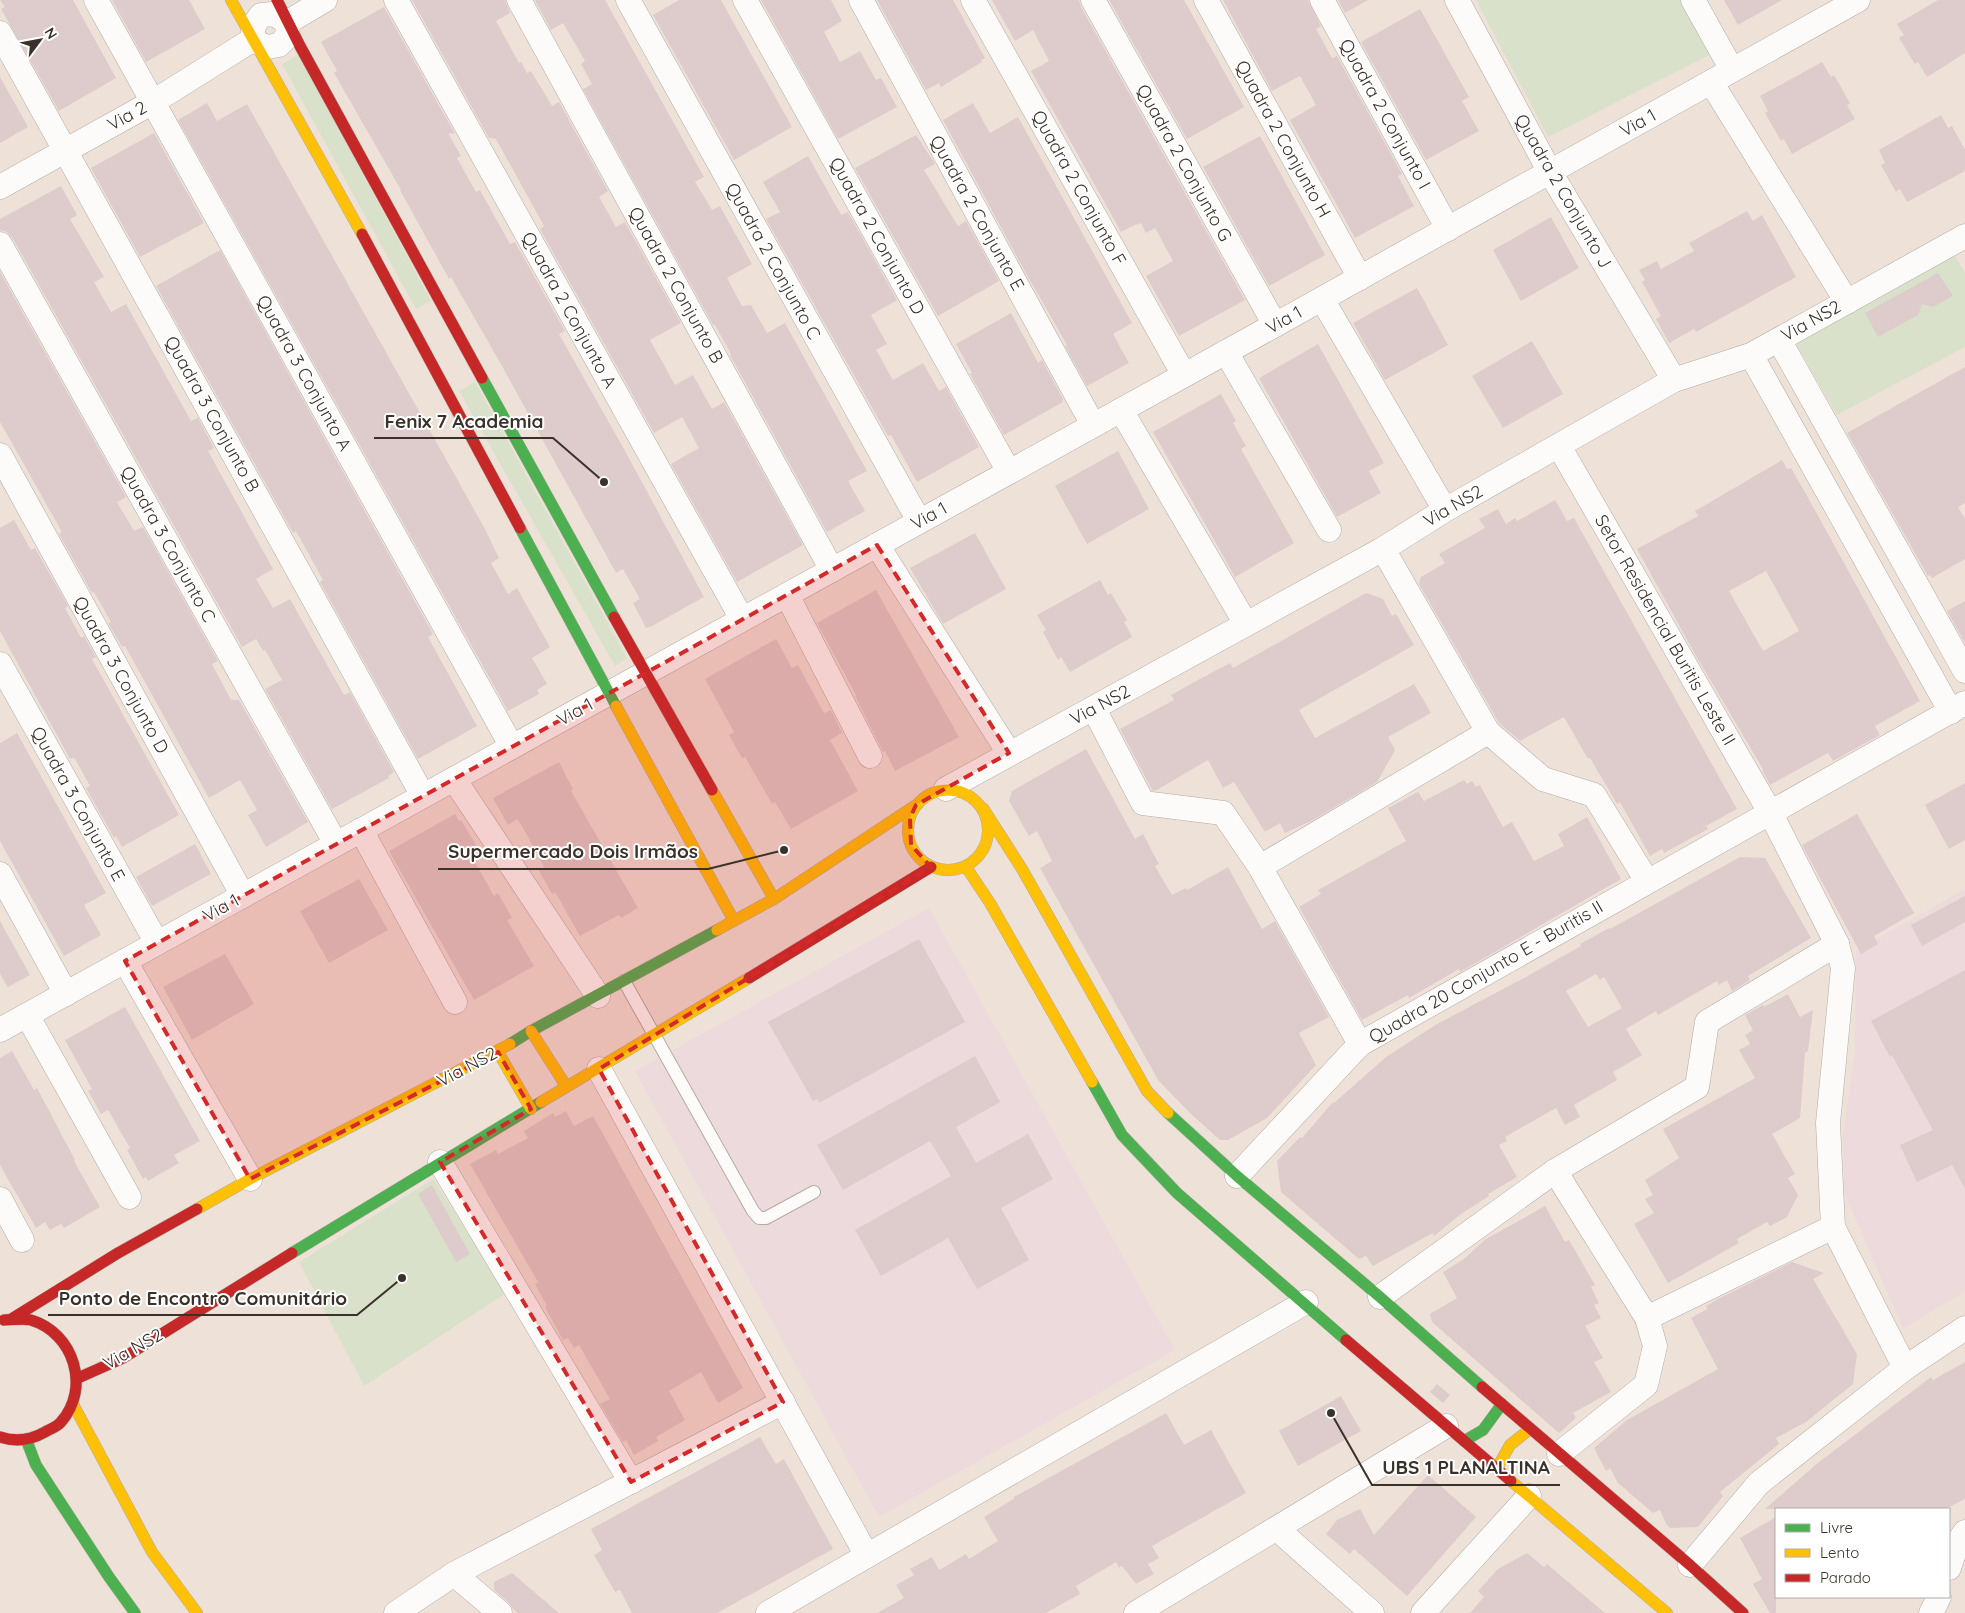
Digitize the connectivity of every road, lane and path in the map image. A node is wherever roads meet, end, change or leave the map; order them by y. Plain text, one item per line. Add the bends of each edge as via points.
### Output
1 (96, 0) edge
2 (231, 0) edge
3 (277, 0) edge
4 (325, 0) edge
5 (396, 0) edge
6 (519, 0) edge
7 (628, 0) edge
8 (745, 0) edge
9 (861, 0) edge
10 (973, 0) edge
11 (1093, 0) edge
12 (1206, 0) edge
13 (1322, 0) edge
14 (1457, 0) edge
15 (1693, 0) edge
16 (1858, 0) edge
17 (1826, 8) edge
18 (288, 22) junction
19 (0, 33) edge
20 (252, 40) junction
21 (1732, 70) junction
22 (1711, 82) junction
23 (153, 102) junction
24 (65, 151) junction
25 (1550, 172) junction
26 (0, 187) edge
27 (1448, 229) junction
28 (1963, 241) edge
29 (0, 244) edge
30 (1360, 278) junction
31 (1322, 299) junction
32 (1847, 302) junction
33 (442, 307) junction
34 (439, 323) dead end
35 (1275, 325) junction
36 (414, 329) junction
37 (427, 330) dead end
38 (1779, 340) junction
39 (1226, 352) junction
40 (1751, 355) junction
41 (462, 363) dead end
42 (474, 367) junction
43 (1184, 375) junction
44 (1674, 380) junction
45 (1121, 410) junction
46 (1093, 425) junction
47 (1559, 446) junction
48 (0, 455) edge
49 (1009, 472) junction
50 (1445, 510) junction
51 (919, 521) junction
52 (1329, 530) dead end
53 (877, 545) junction
54 (1383, 549) junction
55 (832, 570) junction
56 (787, 594) junction
57 (742, 619) junction
58 (1246, 624) junction
59 (0, 664) edge
60 (1965, 671) edge
61 (645, 673) junction
62 (609, 693) junction
63 (1958, 707) edge
64 (1094, 709) junction
65 (1488, 732) junction
66 (512, 747) junction
67 (1008, 753) junction
68 (870, 756) dead end
69 (454, 779) junction
70 (946, 789) junction
71 (423, 796) junction
72 (916, 805) junction
73 (983, 808) junction
74 (1771, 814) junction
75 (361, 830) junction
76 (336, 844) junction
77 (931, 867) junction
78 (966, 867) junction
79 (1260, 868) junction
80 (0, 874) edge
81 (1647, 880) junction
82 (243, 896) junction
83 (774, 899) junction
84 (734, 921) junction
85 (157, 944) junction
86 (1837, 944) junction
87 (125, 961) junction
88 (624, 981) junction
89 (66, 994) junction
90 (598, 996) junction
91 (455, 1002) dead end
92 (27, 1016) junction
93 (0, 1030) edge
94 (531, 1032) junction
95 (654, 1035) junction
96 (1360, 1044) junction
97 (498, 1052) junction
98 (599, 1069) junction
99 (566, 1086) junction
100 (531, 1109) junction
101 (440, 1162) junction
102 (1555, 1171) junction
103 (1237, 1176) junction
104 (250, 1179) junction
105 (814, 1192) dead end
106 (129, 1197) dead end
107 (0, 1199) edge
108 (1833, 1227) junction
109 (22, 1240) dead end
110 (1380, 1297) junction
111 (1306, 1302) junction
112 (13, 1318) junction
113 (1647, 1318) junction
114 (0, 1321) edge
115 (1965, 1328) edge
116 (1905, 1368) junction
117 (78, 1378) junction
118 (783, 1402) junction
119 (73, 1404) junction
120 (1502, 1404) junction
121 (1530, 1429) junction
122 (1455, 1433) junction
123 (1, 1438) edge
124 (26, 1439) junction
125 (1559, 1454) junction
126 (1497, 1468) junction
127 (631, 1482) junction
128 (1529, 1496) junction
129 (1277, 1529) junction
130 (1965, 1532) edge
131 (867, 1556) junction
132 (1690, 1565) junction
133 (1950, 1565) edge
134 (454, 1574) junction
135 (1939, 1598) edge
136 (1146, 1611) edge
137 (135, 1613) edge
138 (197, 1613) edge
139 (396, 1613) edge
140 (500, 1613) edge
141 (768, 1613) edge
142 (1372, 1613) edge
143 (1423, 1613) edge
144 (1667, 1613) edge
145 (1743, 1613) edge
146 (1932, 1613) edge

1 - 23 street, Quadra 3 Conjunto A
2 - 20 street
3 - 18 street
4 - 18 street
5 - 57 street, Quadra 2 Conjunto A
6 - 55 street, Quadra 2 Conjunto B
7 - 51 street, Quadra 2 Conjunto C
8 - 49 street, Quadra 2 Conjunto D
9 - 46 street, Quadra 2 Conjunto E
10 - 43 street, Quadra 2 Conjunto F
11 - 35 street, Quadra 2 Conjunto G
12 - 30 street, Quadra 2 Conjunto H
13 - 27 street, Quadra 2 Conjunto I
14 - 25 street, Quadra 2 Conjunto J
15 - 21 street
16 - 17 street, Via 1
17 - 21 street, Via 1
18 - 20 street via 273,14 261,15 254,25
18 - 33 street
19 - 24 street, Quadra 3 Conjunto B
20 - 23 street, Via 2
20 - 36 street
21 - 22 street, Via 1
22 - 25 street, Via 1
22 - 32 street
23 - 24 street, Via 2
23 - 66 street, Quadra 3 Conjunto A
24 - 26 street, Via 2
24 - 71 street, Quadra 3 Conjunto B
25 - 27 street, Via 1
25 - 44 street, Quadra 2 Conjunto J
27 - 30 street, Via 1
28 - 32 street, Via NS2
29 - 76 street, Quadra 3 Conjunto C
30 - 31 street, Via 1
31 - 35 street, Via 1
31 - 50 street
32 - 38 street, Via NS2
33 - 34 street
33 - 42 street
35 - 39 street, Via 1
36 - 37 street
36 - 62 street via 444,375
38 - 40 street, Via NS2
38 - 60 street
39 - 43 street, Via 1
39 - 52 street
40 - 44 street, Via NS2
40 - 63 street
41 - 42 street
42 - 61 street
43 - 45 street, Via 1
44 - 47 street, Via NS2
45 - 46 street, Via 1
45 - 58 street
46 - 49 street, Via 1
47 - 50 street, Via NS2
47 - 74 street, Setor Residencial Buritis Leste II
48 - 82 street, Quadra 3 Conjunto D
49 - 51 street, Via 1
50 - 54 street, Via NS2
51 - 53 street, Via 1
53 - 55 street, Via 1
53 - 67 street
54 - 58 street, Via NS2
54 - 65 street
55 - 56 street, Via 1
56 - 57 street, Via 1
56 - 68 street
57 - 61 street, Via 1
58 - 64 street, Via NS2
59 - 85 street, Quadra 3 Conjunto E
61 - 62 street, Via 1
61 - 83 street via 739,848
62 - 66 street, Via 1
62 - 84 street via 710,867
63 - 74 street
64 - 67 street, Via NS2
64 - 79 street via 1143,803 1223,813
65 - 79 street
65 - 81 street via 1543,779 1594,795
66 - 69 street, Via 1
67 - 70 street, Via NS2
69 - 71 street, Via 1
69 - 90 street
70 - 72 street via 934,792
70 - 73 street via 960,791
71 - 75 street, Via 1
72 - 77 street via 908,832 911,845 919,858
72 - 83 street, Via NS2
73 - 78 street via 989,824 988,842
73 - 103 street via 1022,869 1147,1091
74 - 81 street, Quadra 20 Conjunto E - Buritis II
74 - 86 street, Setor Residencial Buritis Leste II
75 - 76 street, Via 1
75 - 91 street
76 - 82 street, Via 1
77 - 78 street via 948,871
77 - 95 street, Via NS2
78 - 111 street via 990,903 1122,1135 1177,1192
79 - 96 street
80 - 89 street
81 - 96 street, Quadra 20 Conjunto E - Buritis II
82 - 85 street, Via 1
83 - 84 street, Via NS2
84 - 88 street, Via NS2
85 - 87 street, Via 1
86 - 102 street via 1707,1022 1698,1087
86 - 108 street, Setor Residencial Buritis Leste II via 1843,968 1828,1122
87 - 89 street, Via 1
87 - 104 street
88 - 90 street, Via NS2
88 - 95 lane
89 - 92 street, Via 1
90 - 94 street, Via NS2
92 - 93 street, Via 1
92 - 106 street
94 - 97 street, Via NS2
94 - 99 street
95 - 98 street, Via NS2
95 - 105 lane via 753,1211 760,1218 766,1218
96 - 103 street, Quadra 20 Conjunto E - Buritis II
97 - 100 street
97 - 104 street, Via NS2
98 - 99 street, Via NS2
98 - 118 street
99 - 100 street, Via NS2
100 - 101 street, Via NS2
101 - 117 street, Via NS2 via 123,1358
101 - 127 street
102 - 110 street
102 - 113 street
103 - 110 street
104 - 112 street, Via NS2 via 118,1253
107 - 109 street
108 - 113 street
108 - 116 street, Setor Residencial Buritis Leste II
110 - 120 street
111 - 122 street
111 - 131 street
112 - 114 street
112 - 117 street via 37,1322 58,1334 72,1354
113 - 125 street via 1655,1346 1646,1384
115 - 116 street
116 - 132 street via 1758,1483
117 - 119 street
118 - 127 street
118 - 131 street
119 - 124 street via 62,1421 45,1433
119 - 138 street via 152,1552
120 - 121 street
120 - 122 street via 1483,1430
121 - 125 street
121 - 126 street via 1506,1448
122 - 126 street
122 - 129 street
123 - 124 street
124 - 137 street via 42,1473
125 - 132 street
126 - 128 street
127 - 134 street
128 - 143 street
128 - 144 street
129 - 136 street
129 - 142 street
130 - 133 street
131 - 141 street
132 - 145 street
134 - 139 street
134 - 140 street
135 - 146 street

